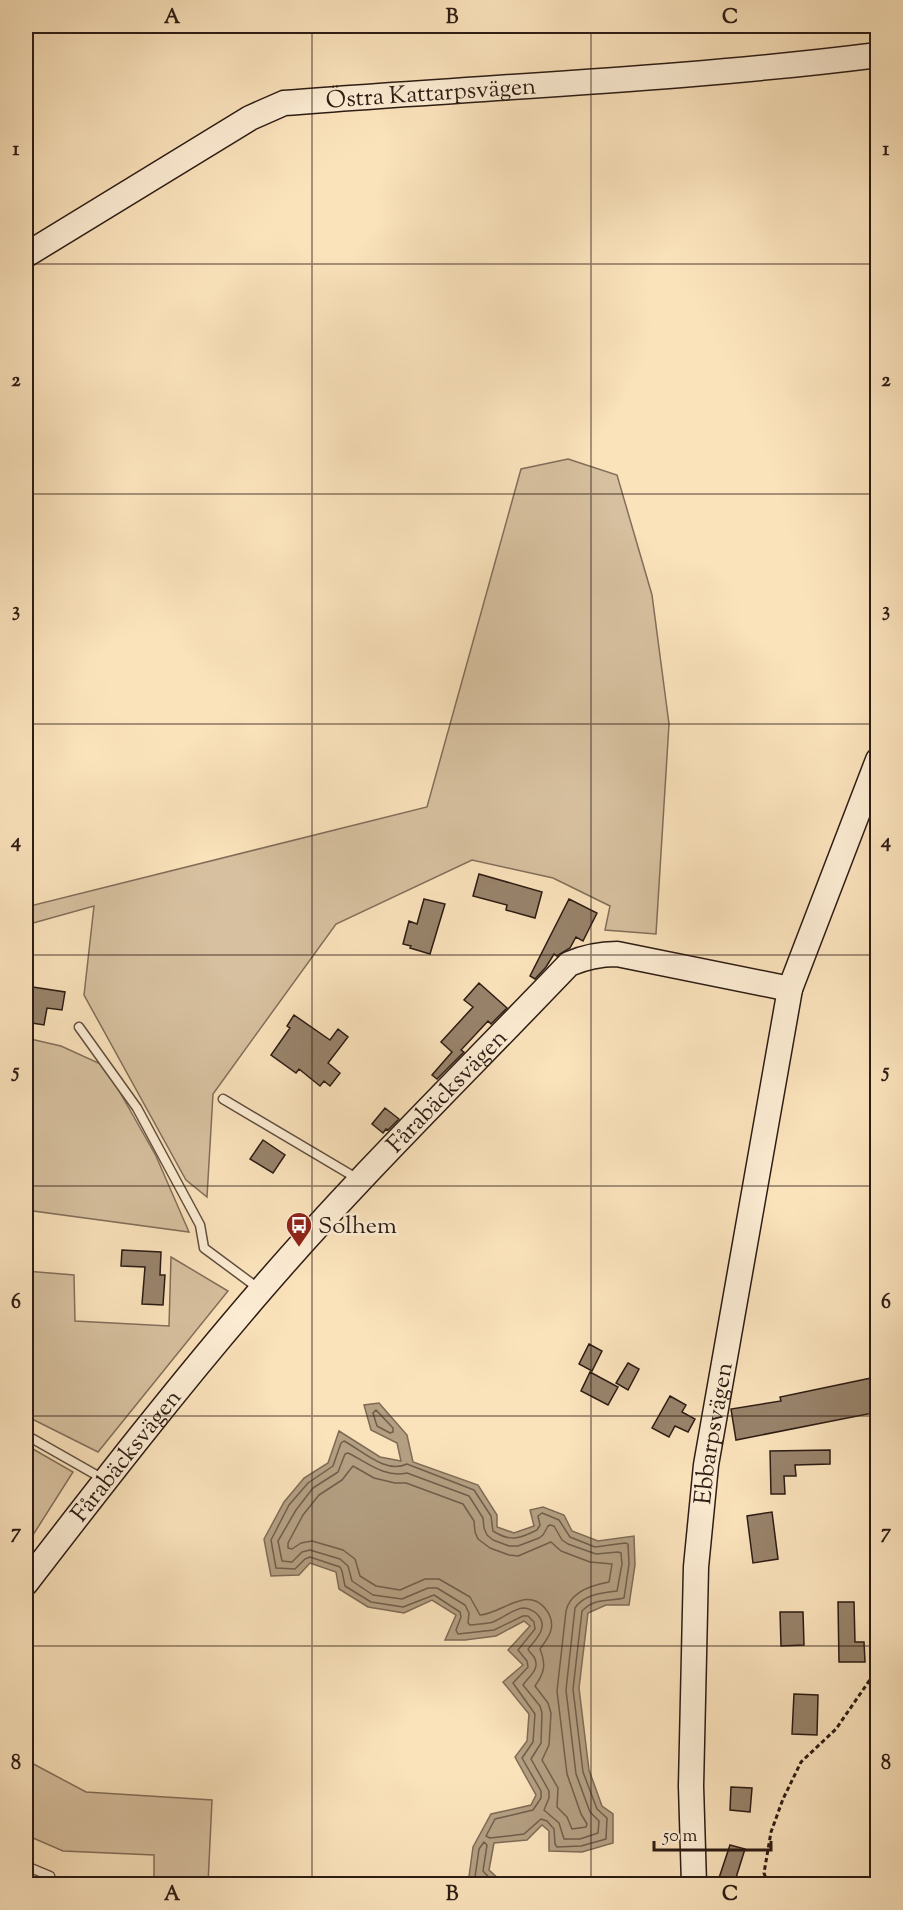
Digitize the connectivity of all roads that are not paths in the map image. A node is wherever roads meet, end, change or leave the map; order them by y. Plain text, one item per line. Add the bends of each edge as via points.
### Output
1 (878, 55) edge
2 (26, 255) edge
3 (878, 760) edge
4 (790, 989) junction
5 (79, 1027) dead end
6 (223, 1099) dead end
7 (361, 1181) junction
8 (261, 1290) junction
9 (26, 1435) edge
10 (105, 1480) junction
11 (26, 1583) edge
12 (26, 1866) edge
13 (51, 1876) dead end
14 (694, 1884) edge

1 - 2 street, Östra Kattarpsvägen via 284,103 250,118
3 - 4 street
4 - 7 street, Fårabäcksvägen via 617,954 600,954 569,964
4 - 14 street, Ebbarpsvägen via 706,1465 696,1567 691,1786
5 - 8 lane via 137,1108 200,1225 204,1248
6 - 7 lane
7 - 8 street, Fårabäcksvägen
8 - 10 street, Fårabäcksvägen
9 - 10 lane
10 - 11 street, Fårabäcksvägen
12 - 13 lane

